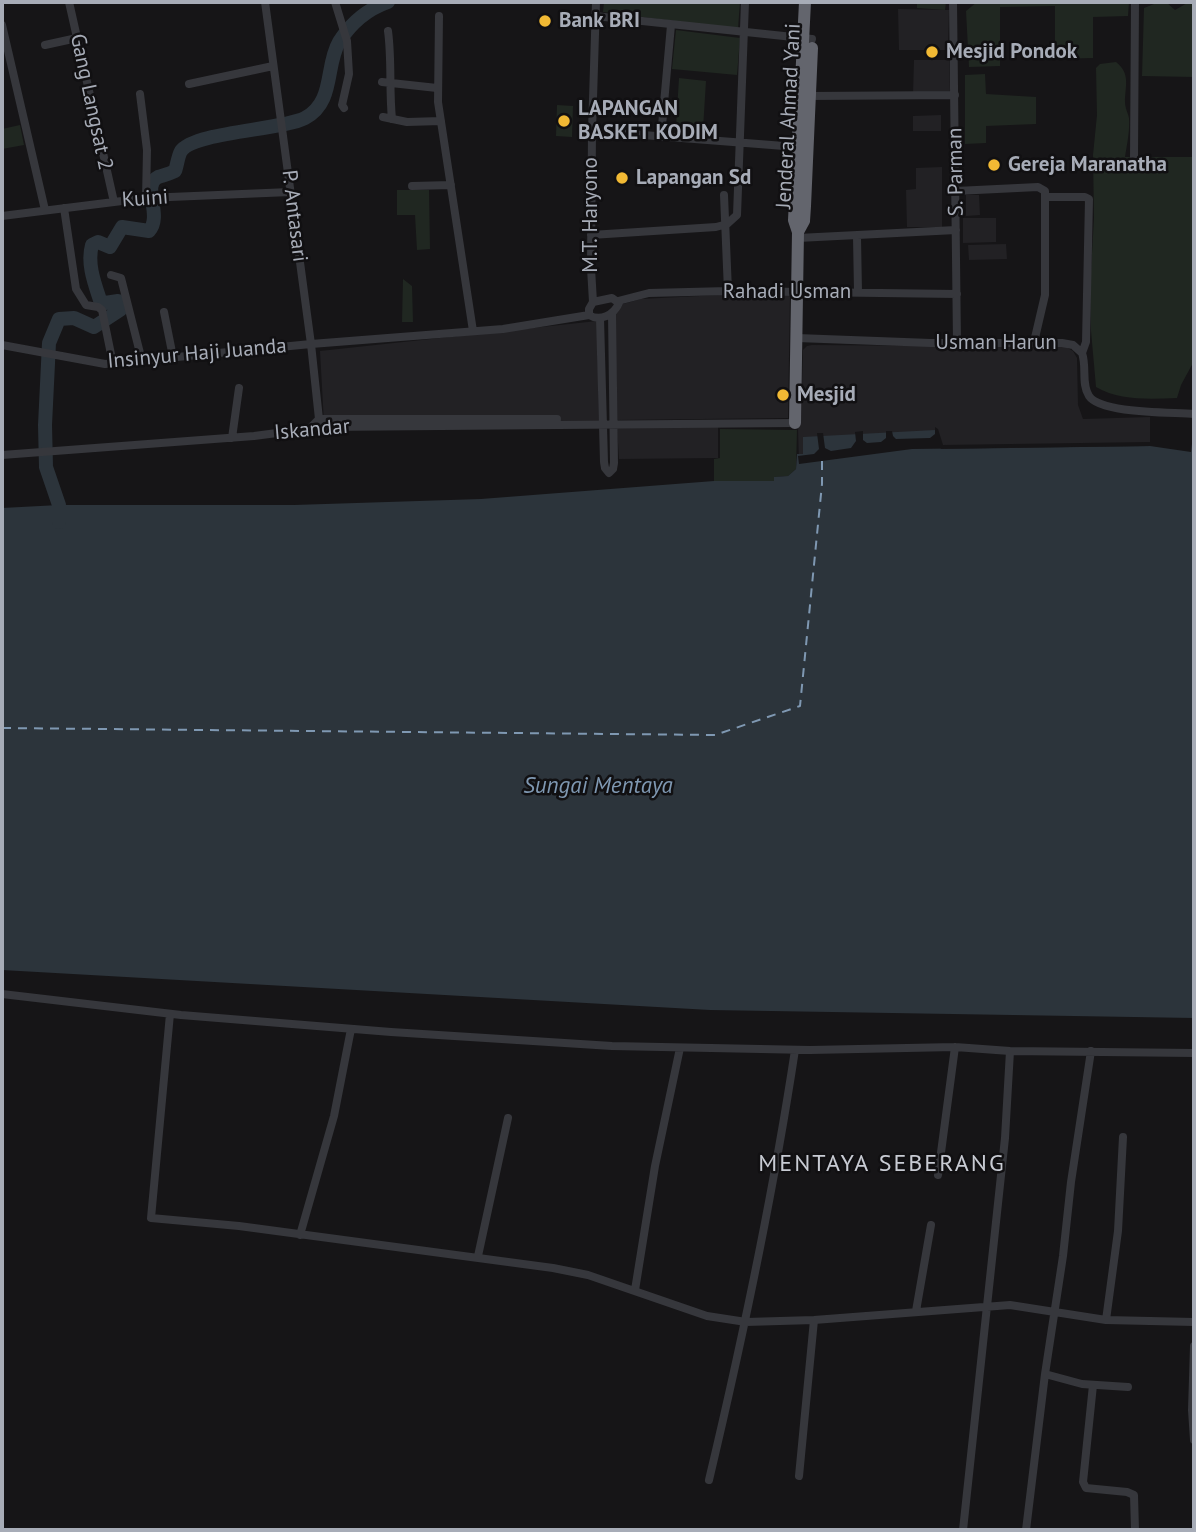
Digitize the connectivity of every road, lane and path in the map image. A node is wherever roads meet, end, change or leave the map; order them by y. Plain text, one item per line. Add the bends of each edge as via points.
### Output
1 (69, 2) edge
2 (265, 2) edge
3 (335, 2) edge
4 (596, 2) edge
5 (745, 2) edge
6 (805, 2) edge
7 (814, 2) edge
8 (953, 2) edge
9 (1135, 2) edge
10 (439, 16) dead end
11 (595, 16) junction
12 (2, 25) edge
13 (671, 25) junction
14 (388, 31) dead end
15 (743, 33) junction
16 (77, 38) junction
17 (808, 39) junction
18 (45, 45) dead end
19 (273, 66) junction
20 (382, 82) dead end
21 (392, 82) junction
22 (189, 83) dead end
23 (437, 88) junction
24 (140, 94) dead end
25 (955, 95) junction
26 (809, 96) junction
27 (344, 108) dead end
28 (441, 121) junction
29 (592, 131) junction
30 (661, 137) junction
31 (740, 143) junction
32 (797, 148) junction
33 (1134, 157) dead end
34 (452, 185) junction
35 (412, 186) dead end
36 (956, 191) junction
37 (290, 192) junction
38 (724, 195) dead end
39 (1045, 197) junction
40 (151, 198) junction
41 (114, 202) junction
42 (64, 208) junction
43 (45, 210) junction
44 (2, 216) edge
45 (727, 224) junction
46 (956, 230) junction
47 (591, 235) junction
48 (798, 235) junction
49 (857, 237) junction
50 (111, 275) dead end
51 (727, 291) junction
52 (797, 291) junction
53 (859, 292) junction
54 (957, 294) junction
55 (618, 301) junction
56 (593, 302) junction
57 (164, 312) dead end
58 (611, 314) junction
59 (589, 315) junction
60 (600, 318) junction
61 (473, 331) junction
62 (797, 338) junction
63 (1034, 342) junction
64 (957, 343) junction
65 (311, 344) junction
66 (2, 345) edge
67 (1082, 354) junction
68 (173, 358) junction
69 (142, 360) junction
70 (113, 364) junction
71 (239, 388) dead end
72 (1194, 414) edge
73 (319, 419) junction
74 (608, 423) junction
75 (795, 423) joint
76 (311, 427) junction
77 (232, 438) junction
78 (2, 455) edge
79 (2, 994) edge
80 (170, 1014) junction
81 (351, 1029) junction
82 (954, 1047) junction
83 (680, 1048) junction
84 (794, 1050) junction
85 (1010, 1051) junction
86 (1091, 1051) junction
87 (1194, 1053) edge
88 (508, 1118) dead end
89 (1123, 1138) dead end
90 (938, 1175) dead end
91 (931, 1225) dead end
92 (300, 1235) junction
93 (478, 1256) junction
94 (635, 1290) junction
95 (987, 1306) junction
96 (916, 1311) junction
97 (1053, 1311) junction
98 (814, 1320) junction
99 (1106, 1320) junction
100 (746, 1322) junction
101 (1194, 1322) edge
102 (1194, 1346) edge
103 (1045, 1374) junction
104 (1093, 1385) junction
105 (1128, 1387) dead end
106 (1194, 1440) edge
107 (799, 1476) dead end
108 (709, 1480) dead end
109 (963, 1530) edge
110 (1026, 1530) edge
111 (1135, 1530) edge

1 - 16 street, Gang Langsat 2
2 - 19 street, P. Antasari
3 - 27 street via 349,68
4 - 11 street, M.T. Haryono
5 - 15 street
6 - 17 highway, Jenderal Ahmad Yani
7 - 17 highway, Jenderal Ahmad Yani
8 - 25 street, S. Parman
9 - 33 street
10 - 23 street
11 - 13 street
11 - 29 street, M.T. Haryono
12 - 43 street
13 - 15 street
13 - 30 street
14 - 21 street
15 - 17 street
15 - 31 street
16 - 18 street
16 - 41 street, Gang Langsat 2
17 - 26 highway, Jenderal Ahmad Yani
17 - 32 highway, Jenderal Ahmad Yani
19 - 22 street
19 - 37 street, P. Antasari
20 - 21 street
21 - 23 street
21 - 28 street via 387,118
23 - 28 street
24 - 40 street
25 - 26 street
25 - 36 street, S. Parman
26 - 48 highway, Jenderal Ahmad Yani via 804,214
28 - 34 street
29 - 30 street
29 - 47 street, M.T. Haryono
30 - 31 street
31 - 32 street
31 - 45 street via 739,208
32 - 48 highway, Jenderal Ahmad Yani via 794,220
34 - 35 street
34 - 61 street
36 - 39 street via 1038,187 1044,189
36 - 46 street, S. Parman
37 - 40 street, Kuini
37 - 65 street, P. Antasari
38 - 45 street
39 - 63 street via 1045,295
39 - 67 street via 1089,199
40 - 41 street, Kuini
41 - 42 street, Kuini
42 - 43 street, Kuini
42 - 70 street via 77,293 86,305 100,308
43 - 44 street, Kuini
45 - 47 street
45 - 51 street
46 - 49 street
46 - 54 street, S. Parman
47 - 56 street, M.T. Haryono
48 - 49 street
48 - 52 highway, Jenderal Ahmad Yani
49 - 53 street
50 - 69 street via 121,278
51 - 52 street, Rahadi Usman
51 - 55 street, Rahadi Usman via 649,293
52 - 53 street, Rahadi Usman
52 - 62 highway, Jenderal Ahmad Yani
53 - 54 street, Rahadi Usman
54 - 64 street, S. Parman
55 - 56 street, Rahadi Usman
55 - 58 street
56 - 59 street, M.T. Haryono
57 - 68 street
58 - 60 street
58 - 74 street
59 - 60 street
59 - 61 street
60 - 74 street
61 - 65 street
62 - 64 street, Usman Harun
62 - 75 highway, Jenderal Ahmad Yani
63 - 64 street, Usman Harun
63 - 67 street, Usman Harun via 1073,345
65 - 68 street, Insinyur Haji Juanda
65 - 73 street, P. Antasari
66 - 70 street, Insinyur Haji Juanda
67 - 72 street, Usman Harun via 1086,386 1093,400 1133,410
68 - 69 street, Insinyur Haji Juanda
69 - 70 street, Insinyur Haji Juanda
71 - 77 street
73 - 74 street, Iskandar
73 - 76 street
74 - 74 street via 614,463 609,473 604,468
74 - 75 street, Iskandar
74 - 76 street, Iskandar
76 - 77 street, Iskandar
77 - 78 street, Iskandar
79 - 80 street
80 - 81 street
80 - 92 street via 152,1218
81 - 83 street
81 - 92 street via 334,1116
82 - 84 street
82 - 85 street
82 - 90 street
83 - 84 street
83 - 94 street
84 - 100 street
85 - 86 street
85 - 95 street
86 - 87 street
86 - 97 street
88 - 93 street
89 - 99 street via 1118,1231
91 - 96 street
92 - 93 street
93 - 94 street via 588,1275
94 - 100 street via 707,1316
95 - 96 street
95 - 97 street
95 - 109 street
96 - 98 street
97 - 99 street
97 - 103 street
98 - 100 street
98 - 107 street
99 - 101 street
100 - 108 street
102 - 106 street
103 - 104 street
103 - 110 street
104 - 105 street
104 - 111 street via 1083,1482 1086,1488 1134,1495

